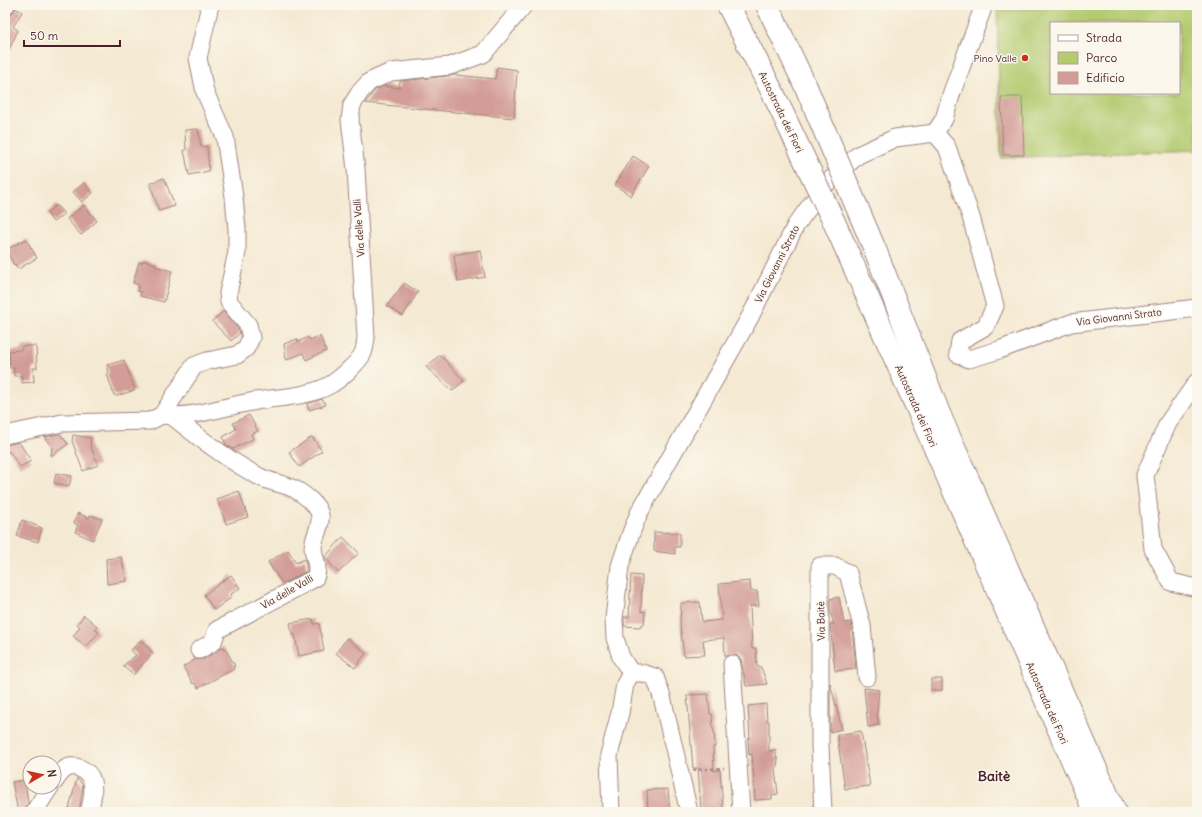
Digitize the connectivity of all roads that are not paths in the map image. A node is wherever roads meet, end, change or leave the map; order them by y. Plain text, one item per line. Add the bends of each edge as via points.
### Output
1 (210, 5) edge
2 (524, 5) edge
3 (728, 5) edge
4 (767, 5) edge
5 (984, 5) edge
6 (935, 133) junction
7 (1197, 308) edge
8 (1197, 382) edge
9 (167, 416) junction
10 (932, 419) junction
11 (5, 434) edge
12 (1197, 588) edge
13 (199, 650) dead end
14 (732, 664) dead end
15 (631, 673) junction
16 (867, 677) dead end
17 (62, 772) edge
18 (45, 795) edge
19 (34, 812) edge
20 (89, 812) edge
21 (611, 812) edge
22 (689, 812) edge
23 (741, 812) edge
24 (823, 812) edge
25 (1095, 812) edge
26 (1115, 812) edge

1 - 9 street via 198,58 205,92 225,138 234,198 237,252 228,293 229,302 248,325 251,338 246,348 237,355 194,366
2 - 9 street, Via delle Valli via 483,54 450,66 391,72 369,82 352,105 350,120 356,169 366,319 363,353 331,385 317,390 220,410
3 - 10 highway, Autostrada dei Fiori, bridge
4 - 10 highway, Autostrada dei Fiori, bridge via 806,87 876,252
5 - 6 street via 944,119
6 - 7 street, Via Giovanni Strato via 947,147 971,217 994,306 986,326 960,341 958,354 969,360 1071,323
6 - 15 street, Via Giovanni Strato via 895,138 858,155 826,184 796,225 750,317 639,513 631,533 620,566 614,620 615,638 621,657
8 - 12 street via 1168,422 1145,475 1153,549 1171,582
9 - 11 street, Via delle Valli via 150,421 62,423
9 - 13 street, Via delle Valli via 241,466 261,477 296,490 316,506 320,515 313,547 318,568 315,578 217,630 213,642
10 - 25 highway, Autostrada dei Fiori
10 - 26 highway, Autostrada dei Fiori
14 - 23 street
15 - 21 street via 625,684 609,755
15 - 22 street via 642,673 655,678 662,697
16 - 24 street, Via Baitè via 862,626 848,573 835,566 820,566 820,744
17 - 20 street via 71,767 79,768 88,774 93,788
18 - 19 street

